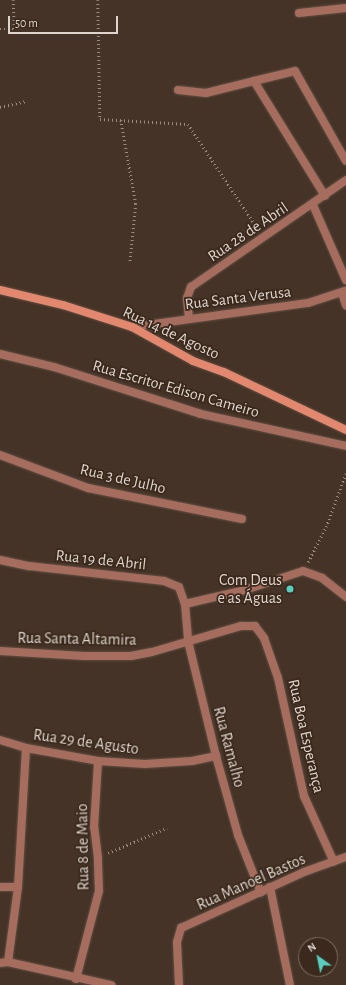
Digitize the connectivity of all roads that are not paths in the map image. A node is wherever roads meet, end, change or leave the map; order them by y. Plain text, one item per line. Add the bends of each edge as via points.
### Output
1 (346, 8) edge
2 (299, 13) dead end
3 (254, 81) junction
4 (178, 90) dead end
5 (346, 161) edge
6 (346, 180) edge
7 (325, 196) junction
8 (313, 205) junction
9 (346, 280) edge
10 (0, 290) edge
11 (344, 292) edge
12 (346, 305) edge
13 (189, 318) junction
14 (132, 327) junction
15 (0, 354) edge
16 (346, 430) edge
17 (346, 446) edge
18 (0, 455) edge
19 (242, 519) dead end
20 (0, 560) edge
21 (346, 597) edge
22 (185, 604) junction
23 (264, 638) joint
24 (188, 641) junction
25 (0, 651) edge
26 (0, 740) edge
27 (26, 748) junction
28 (216, 756) junction
29 (98, 760) junction
30 (346, 858) edge
31 (334, 862) junction
32 (0, 887) edge
33 (18, 887) junction
34 (270, 887) junction
35 (261, 893) junction
36 (4, 963) edge
37 (76, 979) junction
38 (111, 985) edge
39 (179, 985) edge
40 (290, 985) edge

1 - 2 street
3 - 4 street via 206,93
3 - 5 street via 292,71 296,73
3 - 7 street
6 - 7 street, Rua 28 de Abril
7 - 8 street, Rua 28 de Abril
8 - 9 street
8 - 13 street, Rua 28 de Abril via 191,287 187,298
10 - 14 street, Rua 14 de Agosto via 64,305
11 - 12 street
11 - 13 street, Rua Santa Verusa via 308,303
13 - 14 street, Rua Santa Verusa
14 - 16 street, Rua 14 de Agosto via 193,361 224,372
15 - 17 street, Rua Escritor Edison Cameiro via 54,367 201,414
18 - 19 street, Rua 3 de Julho via 88,488
20 - 22 street, Rua 19 de Abril via 29,566 164,581 179,587
21 - 22 street via 322,578 303,571 245,590
22 - 24 street, Rua Ramalho
23 - 24 street, Rua Santa Altamira via 255,626 251,625
23 - 31 street, Rua Boa Esperança via 278,678 304,796
24 - 25 street, Rua Santa Altamira via 131,656
24 - 28 street, Rua Ramalho
26 - 27 street, Rua 29 de Agusto
27 - 29 street, Rua 29 de Agusto
27 - 33 street
28 - 29 street, Rua 29 de Agusto via 192,761 145,764
28 - 35 street, Rua Ramalho via 238,835
29 - 37 street, Rua 8 de Maio via 94,827 99,892
30 - 31 street, Rua Manoel Bastos
31 - 34 street, Rua Manoel Bastos
32 - 33 street
33 - 36 street
34 - 35 street, Rua Manoel Bastos
34 - 40 street
35 - 39 street, Rua Manoel Bastos via 187,925 179,932
36 - 37 street
37 - 38 street

